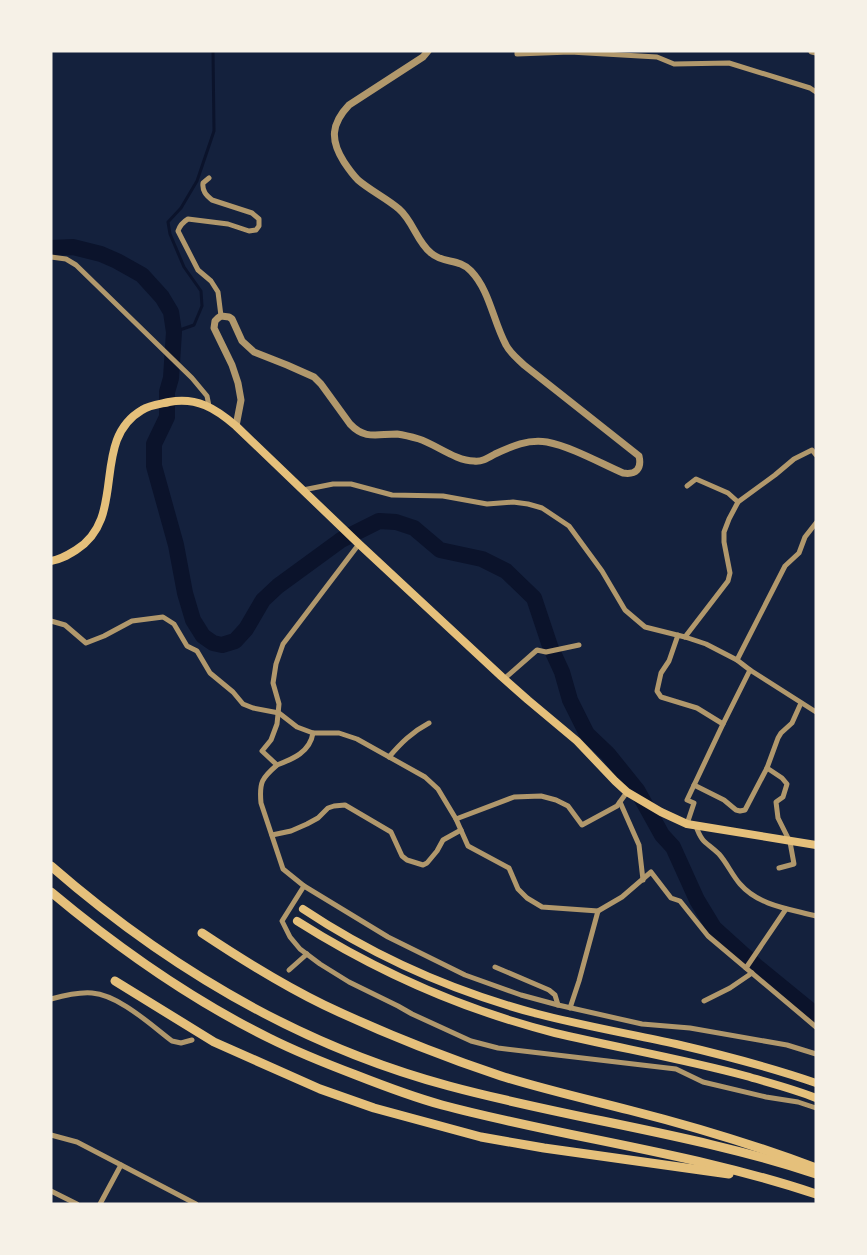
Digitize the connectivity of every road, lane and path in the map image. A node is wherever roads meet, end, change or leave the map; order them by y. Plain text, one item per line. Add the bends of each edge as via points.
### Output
1 (428, 51) edge
2 (517, 51) edge
3 (657, 54) edge
4 (816, 92) edge
5 (209, 178) dead end
6 (51, 257) edge
7 (221, 316) junction
8 (209, 406) junction
9 (236, 426) junction
10 (816, 455) edge
11 (687, 486) dead end
12 (302, 490) junction
13 (738, 502) junction
14 (816, 523) edge
15 (359, 544) junction
16 (51, 561) edge
17 (51, 621) edge
18 (678, 635) junction
19 (685, 637) junction
20 (579, 645) dead end
21 (737, 660) junction
22 (750, 670) junction
23 (504, 679) junction
24 (801, 703) junction
25 (816, 703) edge
26 (813, 710) edge
27 (279, 713) junction
28 (429, 723) dead end
29 (723, 724) junction
30 (313, 733) junction
31 (389, 757) junction
32 (277, 765) junction
33 (767, 768) junction
34 (694, 785) junction
35 (627, 792) junction
36 (620, 802) junction
37 (456, 819) junction
38 (691, 825) junction
39 (461, 830) junction
40 (272, 836) junction
41 (790, 842) junction
42 (816, 845) edge
43 (51, 866) edge
44 (778, 868) dead end
45 (643, 880) junction
46 (304, 886) junction
47 (51, 892) edge
48 (303, 909) dead end
49 (786, 909) junction
50 (598, 911) junction
51 (816, 916) edge
52 (297, 921) dead end
53 (202, 933) dead end
54 (307, 954) junction
55 (495, 967) dead end
56 (746, 968) junction
57 (289, 970) dead end
58 (752, 973) junction
59 (115, 981) dead end
60 (51, 999) edge
61 (704, 1001) dead end
62 (558, 1005) junction
63 (570, 1008) junction
64 (816, 1027) edge
65 (192, 1040) dead end
66 (816, 1054) edge
67 (816, 1083) edge
68 (816, 1098) edge
69 (816, 1108) edge
70 (51, 1135) edge
71 (121, 1165) junction
72 (816, 1168) edge
73 (816, 1174) edge
74 (790, 1185) junction
75 (51, 1191) edge
76 (816, 1194) edge
77 (77, 1204) edge
78 (100, 1204) edge
79 (196, 1204) edge

1 - 7 street via 343,111 334,130 335,145 358,180 408,219 430,253 470,269 479,281 507,348 639,456 636,473 623,473 547,442 525,442 471,462 420,439 399,434 365,434 350,424 314,377 254,352 242,341 232,320
2 - 3 street
3 - 4 street via 674,64 729,63
5 - 7 street via 202,189 207,196 252,213 260,226 249,231 188,219 179,227 198,270 218,292
6 - 8 street via 76,265 192,378 207,396
7 - 9 street via 214,328 238,383 241,400
8 - 9 highway
8 - 16 highway via 177,401 144,408 129,419 113,452 106,506 98,526 79,548
9 - 12 highway
10 - 13 street via 812,450 794,459
11 - 13 street via 696,479
12 - 15 highway
12 - 18 street via 351,484 392,495 443,496 487,504 513,502 542,508 569,526 625,610 645,627
13 - 19 street via 724,532 728,581
14 - 21 street via 799,553 785,566
15 - 23 highway
15 - 27 street via 283,644 273,683
17 - 27 street via 65,625 86,643 132,621 163,617 174,624 210,673 243,705
18 - 19 street
18 - 29 street via 657,691
19 - 21 street
20 - 23 street via 546,652 537,650
21 - 22 street
22 - 24 street
22 - 29 street
23 - 35 highway via 577,741
24 - 26 street
24 - 33 street via 792,723 778,738
25 - 26 street
27 - 30 street
27 - 32 street via 271,740 262,751
28 - 31 street via 416,729
29 - 34 street
30 - 31 street via 348,736
30 - 32 street via 303,752
31 - 37 street via 438,789
32 - 40 street via 264,777 260,791
33 - 34 street via 745,810 740,812
33 - 41 street via 787,784 783,797 776,802 778,818
34 - 38 street via 687,800 694,803
35 - 36 street
35 - 38 highway
36 - 37 street via 582,825 568,806 541,796 514,797
36 - 45 street via 639,845
37 - 39 street
38 - 41 highway
38 - 49 street via 751,895
39 - 40 street via 443,840 423,865 402,856 392,832 345,805 328,808 307,825
39 - 50 street via 468,846 509,868 518,889 527,898 542,906
40 - 46 street via 283,869
41 - 42 highway
41 - 44 street via 794,864
43 - 73 highway via 127,928 179,964 256,1009 325,1042 447,1086 737,1150
45 - 50 street
45 - 56 street via 651,872 708,936
46 - 54 street via 282,921 290,937
46 - 62 street via 388,937 465,975
47 - 74 highway via 168,980 268,1038 319,1060 440,1104
48 - 67 highway via 336,932 406,968 482,998 742,1060
49 - 51 street
49 - 56 street
50 - 63 street
52 - 68 highway via 402,979 479,1010 554,1032 701,1064
53 - 72 highway via 323,1005 450,1058 543,1088 686,1125
54 - 57 street
54 - 69 street via 349,982 471,1041 498,1048 676,1069 703,1082
55 - 62 street via 549,990
56 - 58 street
58 - 61 street
58 - 64 street
59 - 74 highway via 214,1042 320,1089 374,1108 492,1139
60 - 65 street via 93,993 124,1006 172,1041
62 - 63 street
63 - 66 street via 642,1024 787,1045
70 - 71 street via 77,1142
71 - 78 street
71 - 79 street
74 - 76 highway
75 - 77 street

